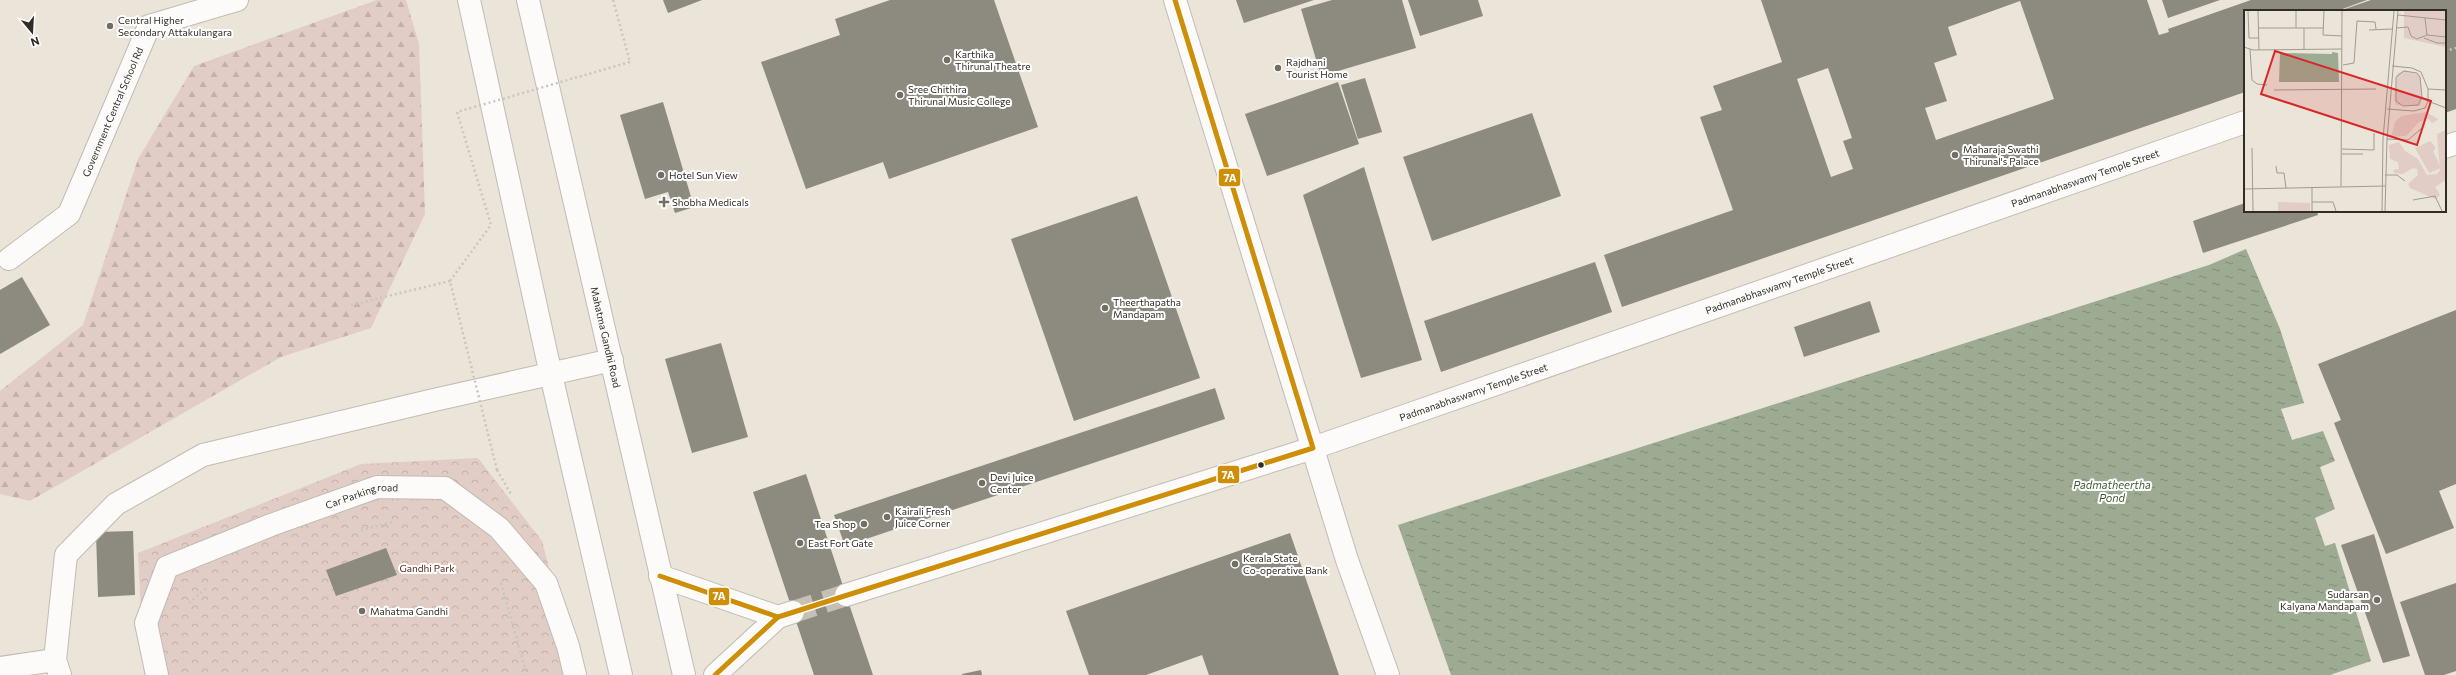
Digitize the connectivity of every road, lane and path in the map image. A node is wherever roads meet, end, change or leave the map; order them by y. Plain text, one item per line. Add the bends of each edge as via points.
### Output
1 (237, 0) edge
2 (469, 0) edge
3 (528, 0) edge
4 (613, 0) edge
5 (1175, 0) edge
6 (2456, 48) edge
7 (2446, 51) edge
8 (2244, 122) edge
9 (2456, 143) edge
10 (2446, 146) edge
11 (9, 259) dead end
12 (450, 281) junction
13 (351, 305) dead end
14 (612, 360) junction
15 (550, 375) junction
16 (1313, 448) junction
17 (512, 497) dead end
18 (398, 520) dead end
19 (354, 532) dead end
20 (660, 576) junction
21 (499, 577) dead end
22 (211, 584) dead end
23 (846, 595) tunnel mouth
24 (186, 611) dead end
25 (58, 667) edge
26 (0, 668) edge
27 (157, 675) edge
28 (527, 675) edge
29 (575, 675) edge
30 (621, 675) edge
31 (684, 675) edge
32 (715, 675) edge
33 (1388, 675) edge

1 - 11 street, Government Central School Rd via 149,26 69,214
2 - 15 street
3 - 14 street, Mahatma Gandhi Road
4 - 12 path, bridge via 630,62 457,112 491,226
5 - 16 street
6 - 7 path
8 - 16 street, Padmanabhaswamy Temple Street
9 - 10 street
12 - 13 path
12 - 17 path, bridge via 497,470
14 - 15 street
14 - 20 street, Mahatma Gandhi Road
15 - 25 street via 203,455 116,504 66,555
15 - 30 street
16 - 23 street, Padmanabhaswamy Temple Street
16 - 33 street via 1347,560
18 - 19 path
20 - 31 street, Mahatma Gandhi Road
20 - 32 street via 786,614
21 - 28 path
22 - 24 path via 189,604
25 - 26 street
27 - 29 street, Car Parking road via 146,623 167,567 271,525 377,487 445,488 499,528 546,583 568,646

